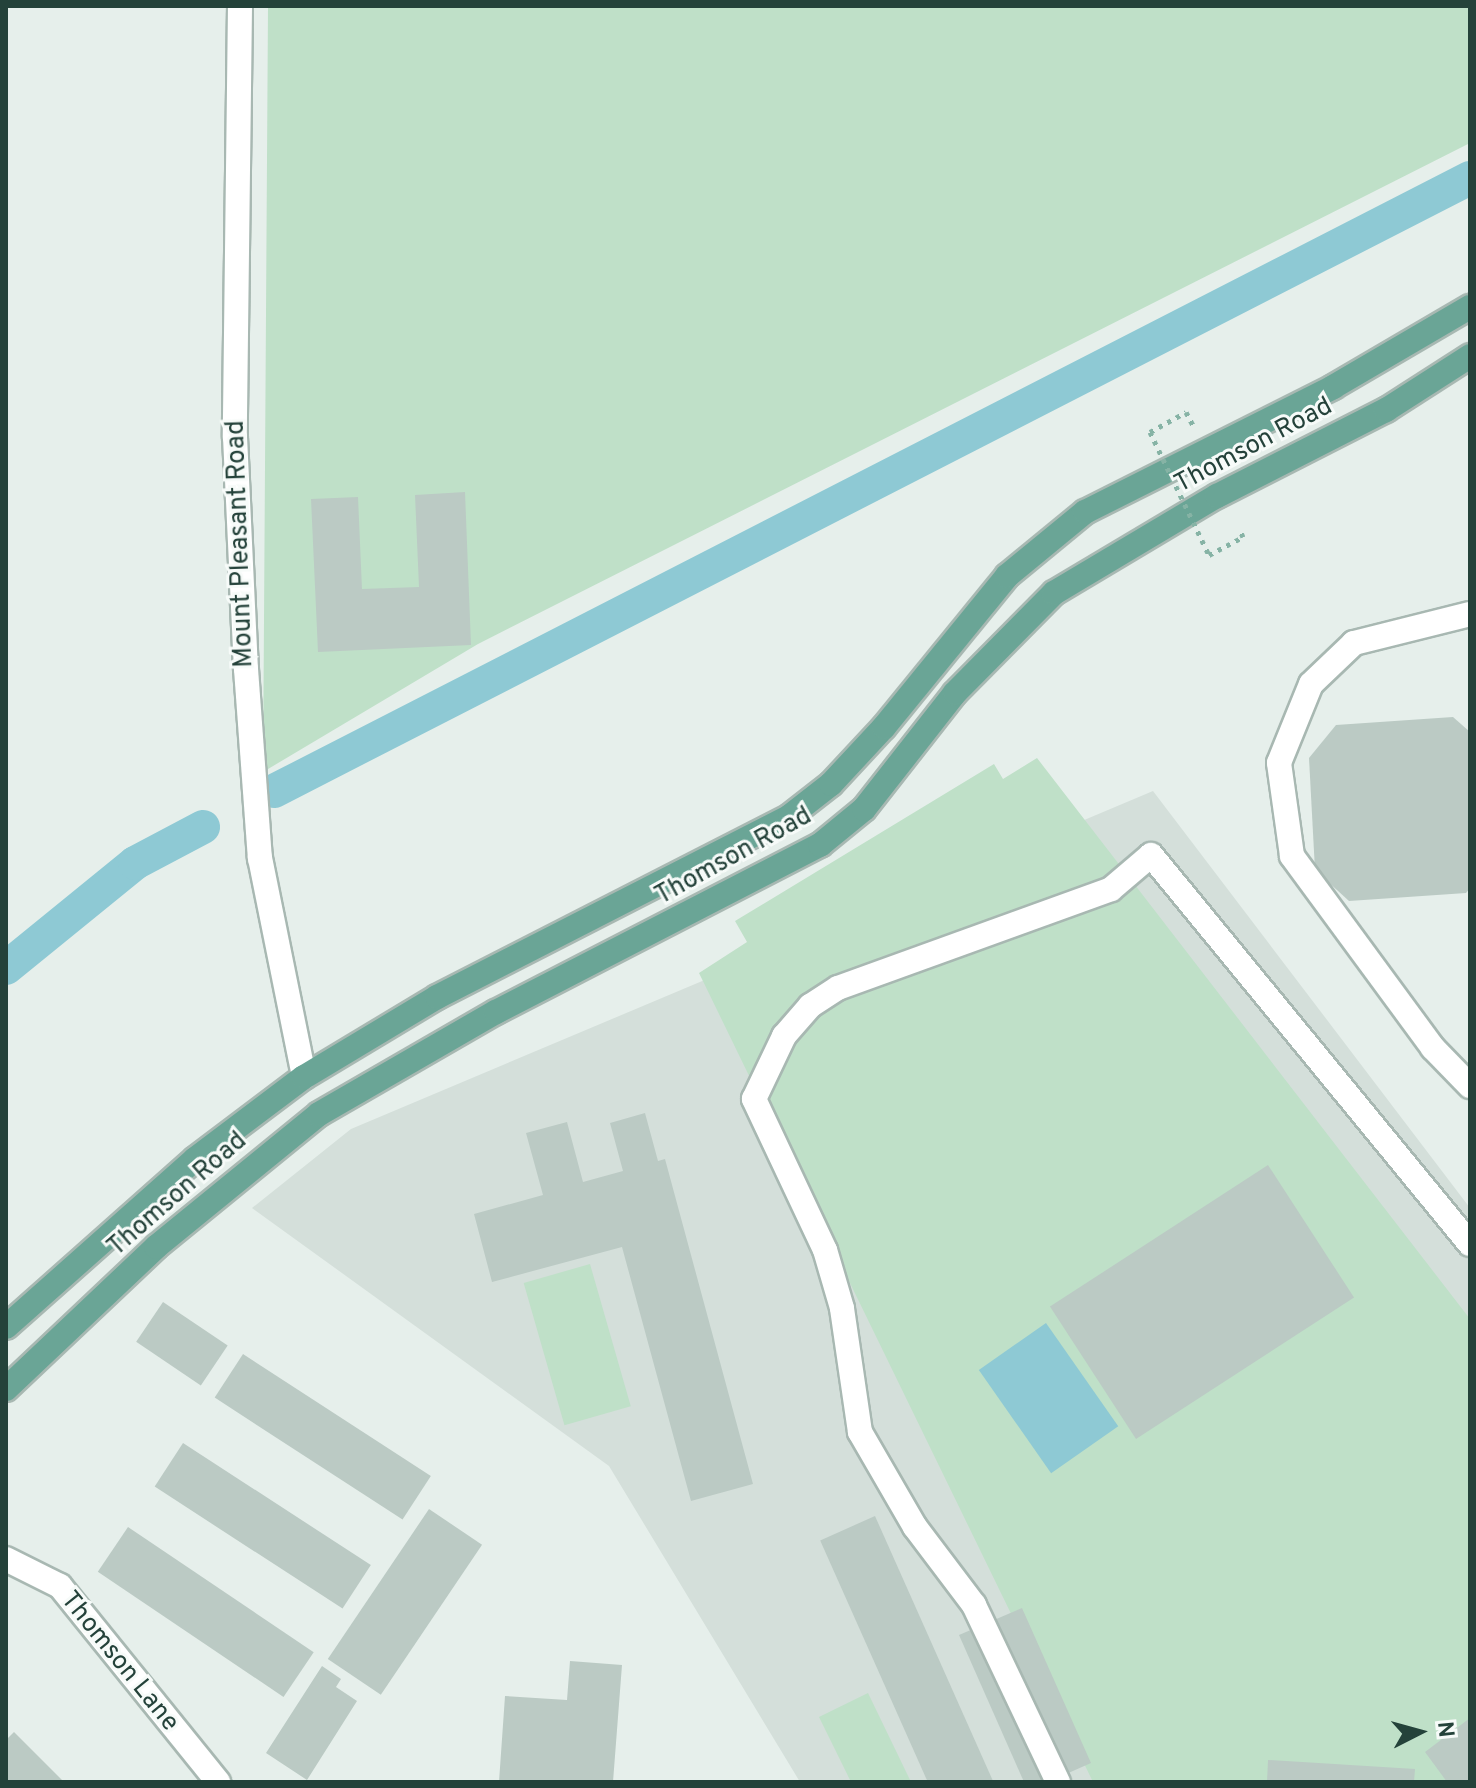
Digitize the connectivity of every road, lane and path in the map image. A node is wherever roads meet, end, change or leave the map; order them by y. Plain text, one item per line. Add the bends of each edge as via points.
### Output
1 (240, 6) edge
2 (1470, 307) edge
3 (1470, 356) edge
4 (1195, 429) dead end
5 (1240, 530) dead end
6 (1470, 614) edge
7 (304, 1077) junction
8 (1470, 1086) edge
9 (1470, 1244) edge
10 (6, 1327) edge
11 (6, 1389) edge
12 (6, 1559) edge
13 (218, 1782) edge
14 (1058, 1782) edge

1 - 7 street, Mount Pleasant Road via 235,437 257,836
2 - 7 main road, Thomson Road via 1333,387 1138,482 1046,540 955,635 842,772 790,816 437,997
3 - 11 main road, Thomson Road via 1386,410 1217,496 1054,593 955,693 864,809 820,845 496,1012 319,1114 156,1247
4 - 5 path, bridge via 1186,412 1150,432 1209,555 1243,537
6 - 8 street via 1354,643 1311,684 1279,763 1292,856 1433,1048
7 - 10 main road, Thomson Road via 195,1159
9 - 14 street via 1151,855 1111,889 838,988 810,1006 784,1036 754,1099 825,1250 842,1308 860,1432 915,1527 974,1605
12 - 13 street, Thomson Lane via 60,1586

